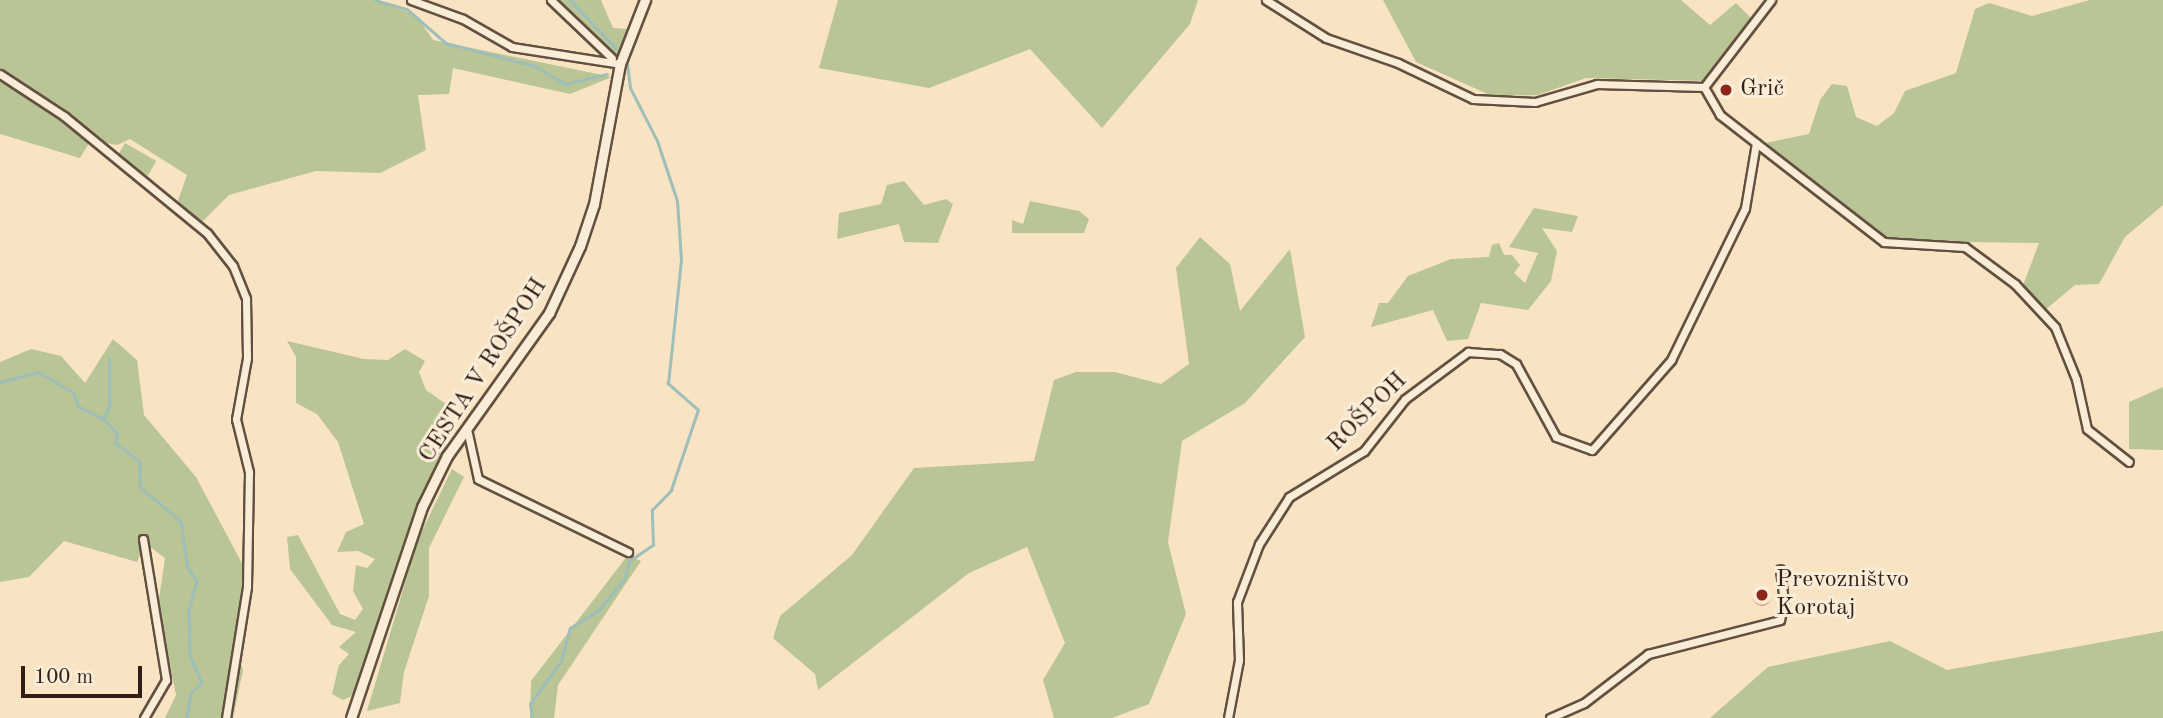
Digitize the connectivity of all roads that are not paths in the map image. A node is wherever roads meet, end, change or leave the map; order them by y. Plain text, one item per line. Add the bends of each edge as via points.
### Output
1 (411, 0) edge
2 (551, 0) edge
3 (645, 0) edge
4 (1266, 0) edge
5 (1771, 0) edge
6 (616, 61) junction
7 (0, 74) edge
8 (1704, 87) junction
9 (1756, 143) junction
10 (467, 429) junction
11 (2129, 462) dead end
12 (143, 539) dead end
13 (628, 552) dead end
14 (1780, 569) dead end
15 (144, 718) edge
16 (226, 718) edge
17 (351, 718) edge
18 (1227, 718) edge
19 (1550, 718) edge

1 - 6 street via 463,19 512,47 573,60
2 - 6 street
3 - 6 street, CESTA V ROŠPOH
4 - 8 street via 1326,38 1398,63 1473,99 1535,102 1597,84
5 - 8 street
6 - 10 street, CESTA V ROŠPOH via 594,204 568,277 530,342
7 - 16 street via 64,116 207,233 233,267 246,299 247,358 236,419 249,472 247,587
8 - 9 street via 1712,106
9 - 11 street via 1884,242 1965,247 2004,275 2051,320 2076,379 2087,429
9 - 18 street, ROŠPOH via 1745,208 1671,360 1592,450 1556,437 1516,364 1500,354 1468,352 1405,400 1364,452 1289,497 1259,544 1237,602 1239,660
10 - 13 street via 478,478
10 - 17 street, CESTA V ROŠPOH via 422,507
12 - 15 street via 166,680
14 - 19 street via 1784,602 1780,620 1656,651 1584,703

